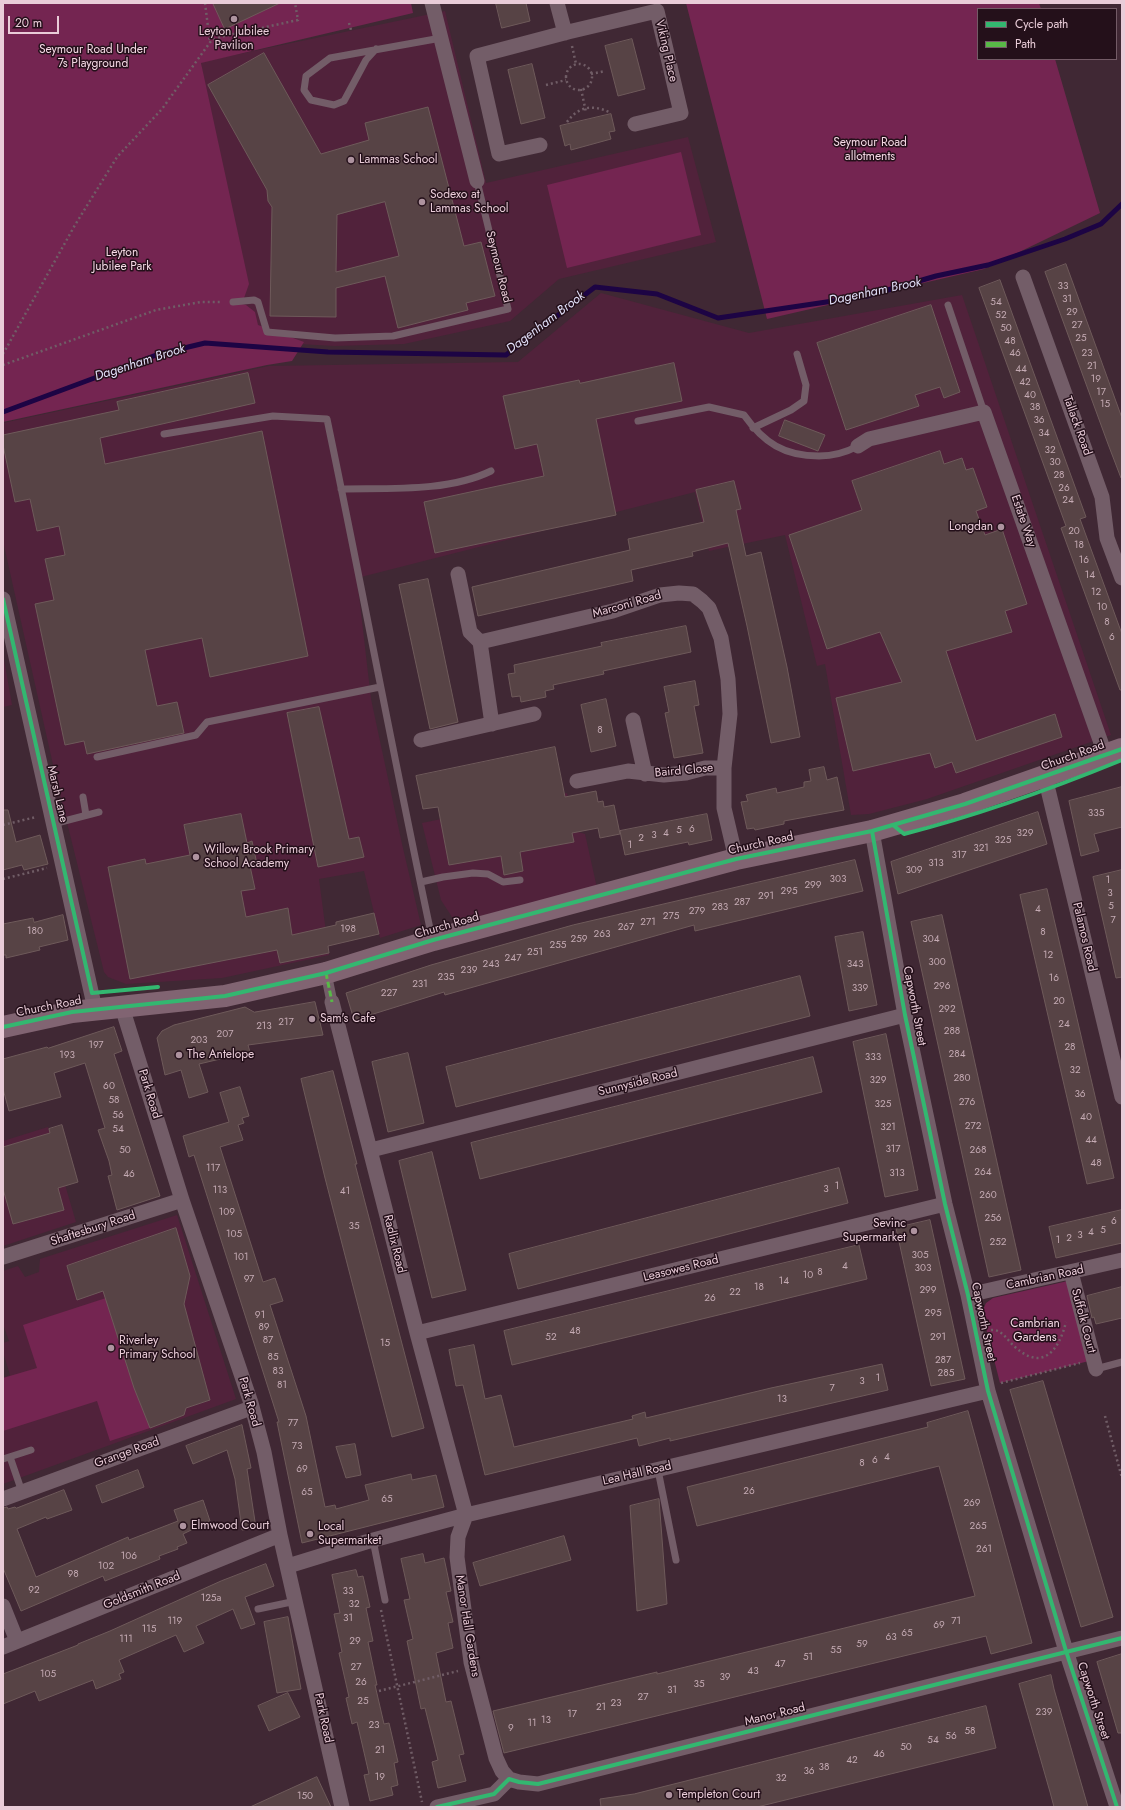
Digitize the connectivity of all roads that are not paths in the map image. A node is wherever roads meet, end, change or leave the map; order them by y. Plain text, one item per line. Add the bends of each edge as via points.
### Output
1 (432, 3) edge
2 (557, 3) edge
3 (565, 33) junction
4 (441, 38) junction
5 (376, 49) junction
6 (635, 124) dead end
7 (540, 145) dead end
8 (476, 181) joint
9 (1023, 277) dead end
10 (233, 302) road end
11 (948, 305) dead end
12 (797, 354) dead end
13 (984, 412) junction
14 (638, 421) dead end
15 (753, 428) junction
16 (164, 434) dead end
17 (858, 446) joint
18 (491, 471) dead end
19 (342, 489) junction
20 (458, 574) dead end
21 (1122, 578) edge
22 (3, 599) edge
23 (480, 642) junction
24 (380, 687) junction
25 (534, 714) dead end
26 (632, 720) dead end
27 (492, 724) junction
28 (420, 740) dead end
29 (1113, 752) edge
30 (97, 757) dead end
31 (724, 768) junction
32 (645, 774) junction
33 (1045, 777) junction
34 (577, 781) dead end
35 (83, 797) dead end
36 (99, 812) dead end
37 (86, 815) junction
38 (52, 818) junction
39 (872, 831) junction
40 (736, 859) junction
41 (520, 880) dead end
42 (421, 882) junction
43 (433, 940) junction
44 (326, 973) junction
45 (332, 1002) joint
46 (122, 1007) junction
47 (95, 1009) junction
48 (905, 1015) junction
49 (3, 1027) edge
50 (1122, 1097) edge
51 (371, 1150) junction
52 (182, 1200) junction
53 (945, 1204) junction
54 (3, 1257) edge
55 (1122, 1260) edge
56 (1071, 1272) junction
57 (968, 1295) junction
58 (417, 1333) junction
59 (1122, 1362) edge
60 (1096, 1370) joint
61 (987, 1388) junction
62 (251, 1408) junction
63 (31, 1450) dead end
64 (6, 1458) edge
65 (658, 1470) junction
66 (22, 1492) junction
67 (3, 1500) edge
68 (466, 1515) junction
69 (280, 1535) junction
70 (373, 1540) junction
71 (676, 1560) dead end
72 (288, 1566) junction
73 (385, 1598) road end
74 (296, 1601) junction
75 (3, 1606) edge
76 (258, 1610) dead end
77 (1122, 1638) edge
78 (17, 1641) junction
79 (3, 1647) edge
80 (1066, 1651) junction
81 (509, 1779) junction
82 (342, 1807) edge
83 (437, 1807) edge
84 (1117, 1807) edge

1 - 4 street, Seymour Road
2 - 3 street
3 - 6 street, Viking Place via 657,11 681,113
3 - 7 street, Viking Place via 477,56 499,154
4 - 5 lane
4 - 8 street, Seymour Road
5 - 5 lane via 330,58 306,76 304,90 311,100 334,105 344,101 366,60
8 - 10 lane, Seymour Road via 508,309 392,336 336,338 266,332 258,302
9 - 21 street, Tallack Road via 1102,496 1107,538
11 - 13 lane
12 - 15 lane via 806,385 804,401 792,410
13 - 17 street via 869,439
13 - 29 street, Estate Way
14 - 15 lane via 710,407 744,415
15 - 17 lane via 781,450 802,456 832,456 848,452
16 - 19 lane via 273,416 327,419
18 - 19 lane via 446,485
19 - 24 lane
20 - 23 street via 470,632
22 - 38 street, Marsh Lane
23 - 27 street
23 - 31 street, Marconi Road via 613,610 660,595 693,594 709,608 722,638 730,714
24 - 30 lane via 207,722 196,734
24 - 42 lane
25 - 27 street
26 - 32 street, Baird Close
27 - 28 street
29 - 33 main road, Church Road
31 - 32 street, Baird Close via 704,768 664,775
31 - 40 street, Marconi Road via 724,808
32 - 34 street, Baird Close via 628,771
33 - 39 main road, Church Road
33 - 50 street, Palamos Road
35 - 37 lane
36 - 37 lane
37 - 38 lane
38 - 47 street, Marsh Lane
39 - 40 main road, Church Road
39 - 48 street, Capworth Street
40 - 43 main road, Church Road
41 - 42 lane via 503,882 488,874 473,873
42 - 43 lane
43 - 44 main road, Church Road
44 - 45 street, Radlix Road
44 - 46 main road, Church Road via 225,996
45 - 51 street, Radlix Road
46 - 47 main road, Church Road
46 - 52 street, Park Road
47 - 49 main road, Church Road via 38,1018
48 - 51 street, Sunnyside Road
48 - 53 street, Capworth Street
51 - 58 street, Radlix Road
52 - 54 street, Shaftesbury Road
52 - 62 street, Park Road
53 - 57 street, Capworth Street
53 - 58 street, Leasowes Road
55 - 56 street, Cambrian Road
56 - 57 street, Cambrian Road
56 - 60 street, Suffolk Court
57 - 61 street, Capworth Street
58 - 68 street, Radlix Road
59 - 60 lane
61 - 65 street, Lea Hall Road
61 - 80 street, Capworth Street
62 - 66 street, Grange Road
62 - 69 street, Park Road via 264,1452
63 - 64 lane
64 - 66 lane
65 - 68 street, Lea Hall Road
65 - 71 lane
66 - 67 street, Grange Road
68 - 70 street, Lea Hall Road
68 - 81 street, Manor Hall Gardens via 458,1537 457,1557 472,1667 496,1758
69 - 72 street, Park Road
69 - 78 street, Goldsmith Road
70 - 72 street, Lea Hall Road
70 - 73 lane
72 - 74 street, Park Road
74 - 76 lane
74 - 82 street, Park Road
75 - 78 street
77 - 80 street, Manor Road
78 - 79 street, Goldsmith Road
80 - 81 street, Manor Road via 538,1784
80 - 84 street, Capworth Street
81 - 83 street via 494,1794

